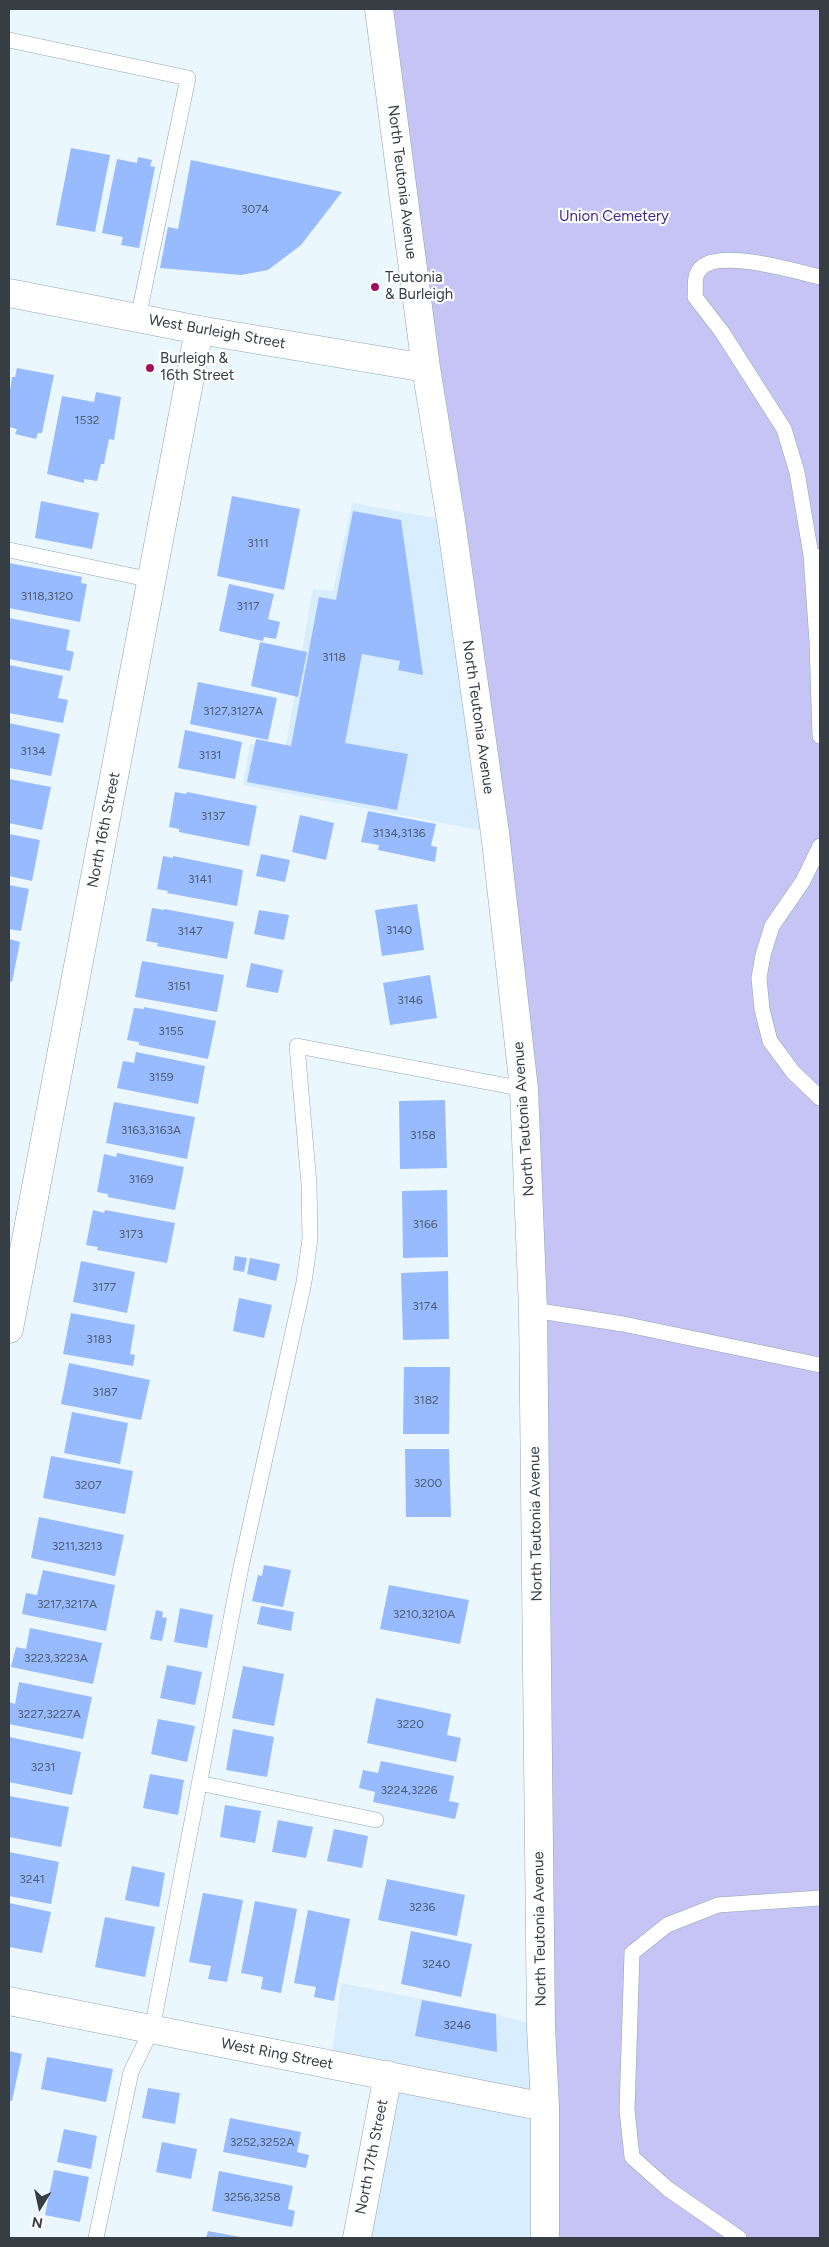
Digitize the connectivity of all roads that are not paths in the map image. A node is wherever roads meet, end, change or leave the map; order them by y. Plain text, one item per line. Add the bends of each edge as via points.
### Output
1 (379, 9) edge
2 (9, 40) edge
3 (820, 277) edge
4 (9, 293) edge
5 (138, 318) junction
6 (199, 330) junction
7 (426, 368) junction
8 (9, 550) edge
9 (816, 556) edge
10 (152, 580) junction
11 (820, 736) edge
12 (820, 846) edge
13 (524, 1088) junction
14 (820, 1098) edge
15 (533, 1310) junction
16 (9, 1329) edge
17 (820, 1365) edge
18 (199, 1783) junction
19 (376, 1820) dead end
20 (820, 1898) edge
21 (9, 2001) edge
22 (152, 2029) junction
23 (388, 2075) junction
24 (545, 2107) junction
25 (96, 2238) edge
26 (357, 2238) edge
27 (545, 2238) edge
28 (739, 2238) edge

1 - 7 main road, North Teutonia Avenue
2 - 5 lane via 188,78
3 - 9 lane via 738,260 719,261 705,264 696,274 695,297 722,332 784,429
4 - 5 main road, West Burleigh Street
5 - 6 main road, West Burleigh Street
6 - 7 main road, West Burleigh Street
6 - 10 main road, North 16th Street
7 - 13 main road, North Teutonia Avenue via 495,833
8 - 10 lane
9 - 11 lane
10 - 16 main road, North 16th Street
12 - 14 lane via 804,881 772,926 759,978 770,1040 793,1072
13 - 15 main road, North Teutonia Avenue
13 - 18 lane via 297,1046 310,1184 310,1239 304,1282 241,1567
15 - 17 lane via 623,1324
15 - 24 main road, North Teutonia Avenue via 541,2027
18 - 19 lane
18 - 22 lane
20 - 28 lane via 718,1905 667,1925 632,1954 627,2110 632,2157 668,2189
21 - 22 main road, West Ring Street
22 - 23 main road, West Ring Street
22 - 25 lane via 131,2072
23 - 24 main road, West Ring Street
23 - 26 main road, North 17th Street
24 - 27 main road, North Teutonia Avenue

